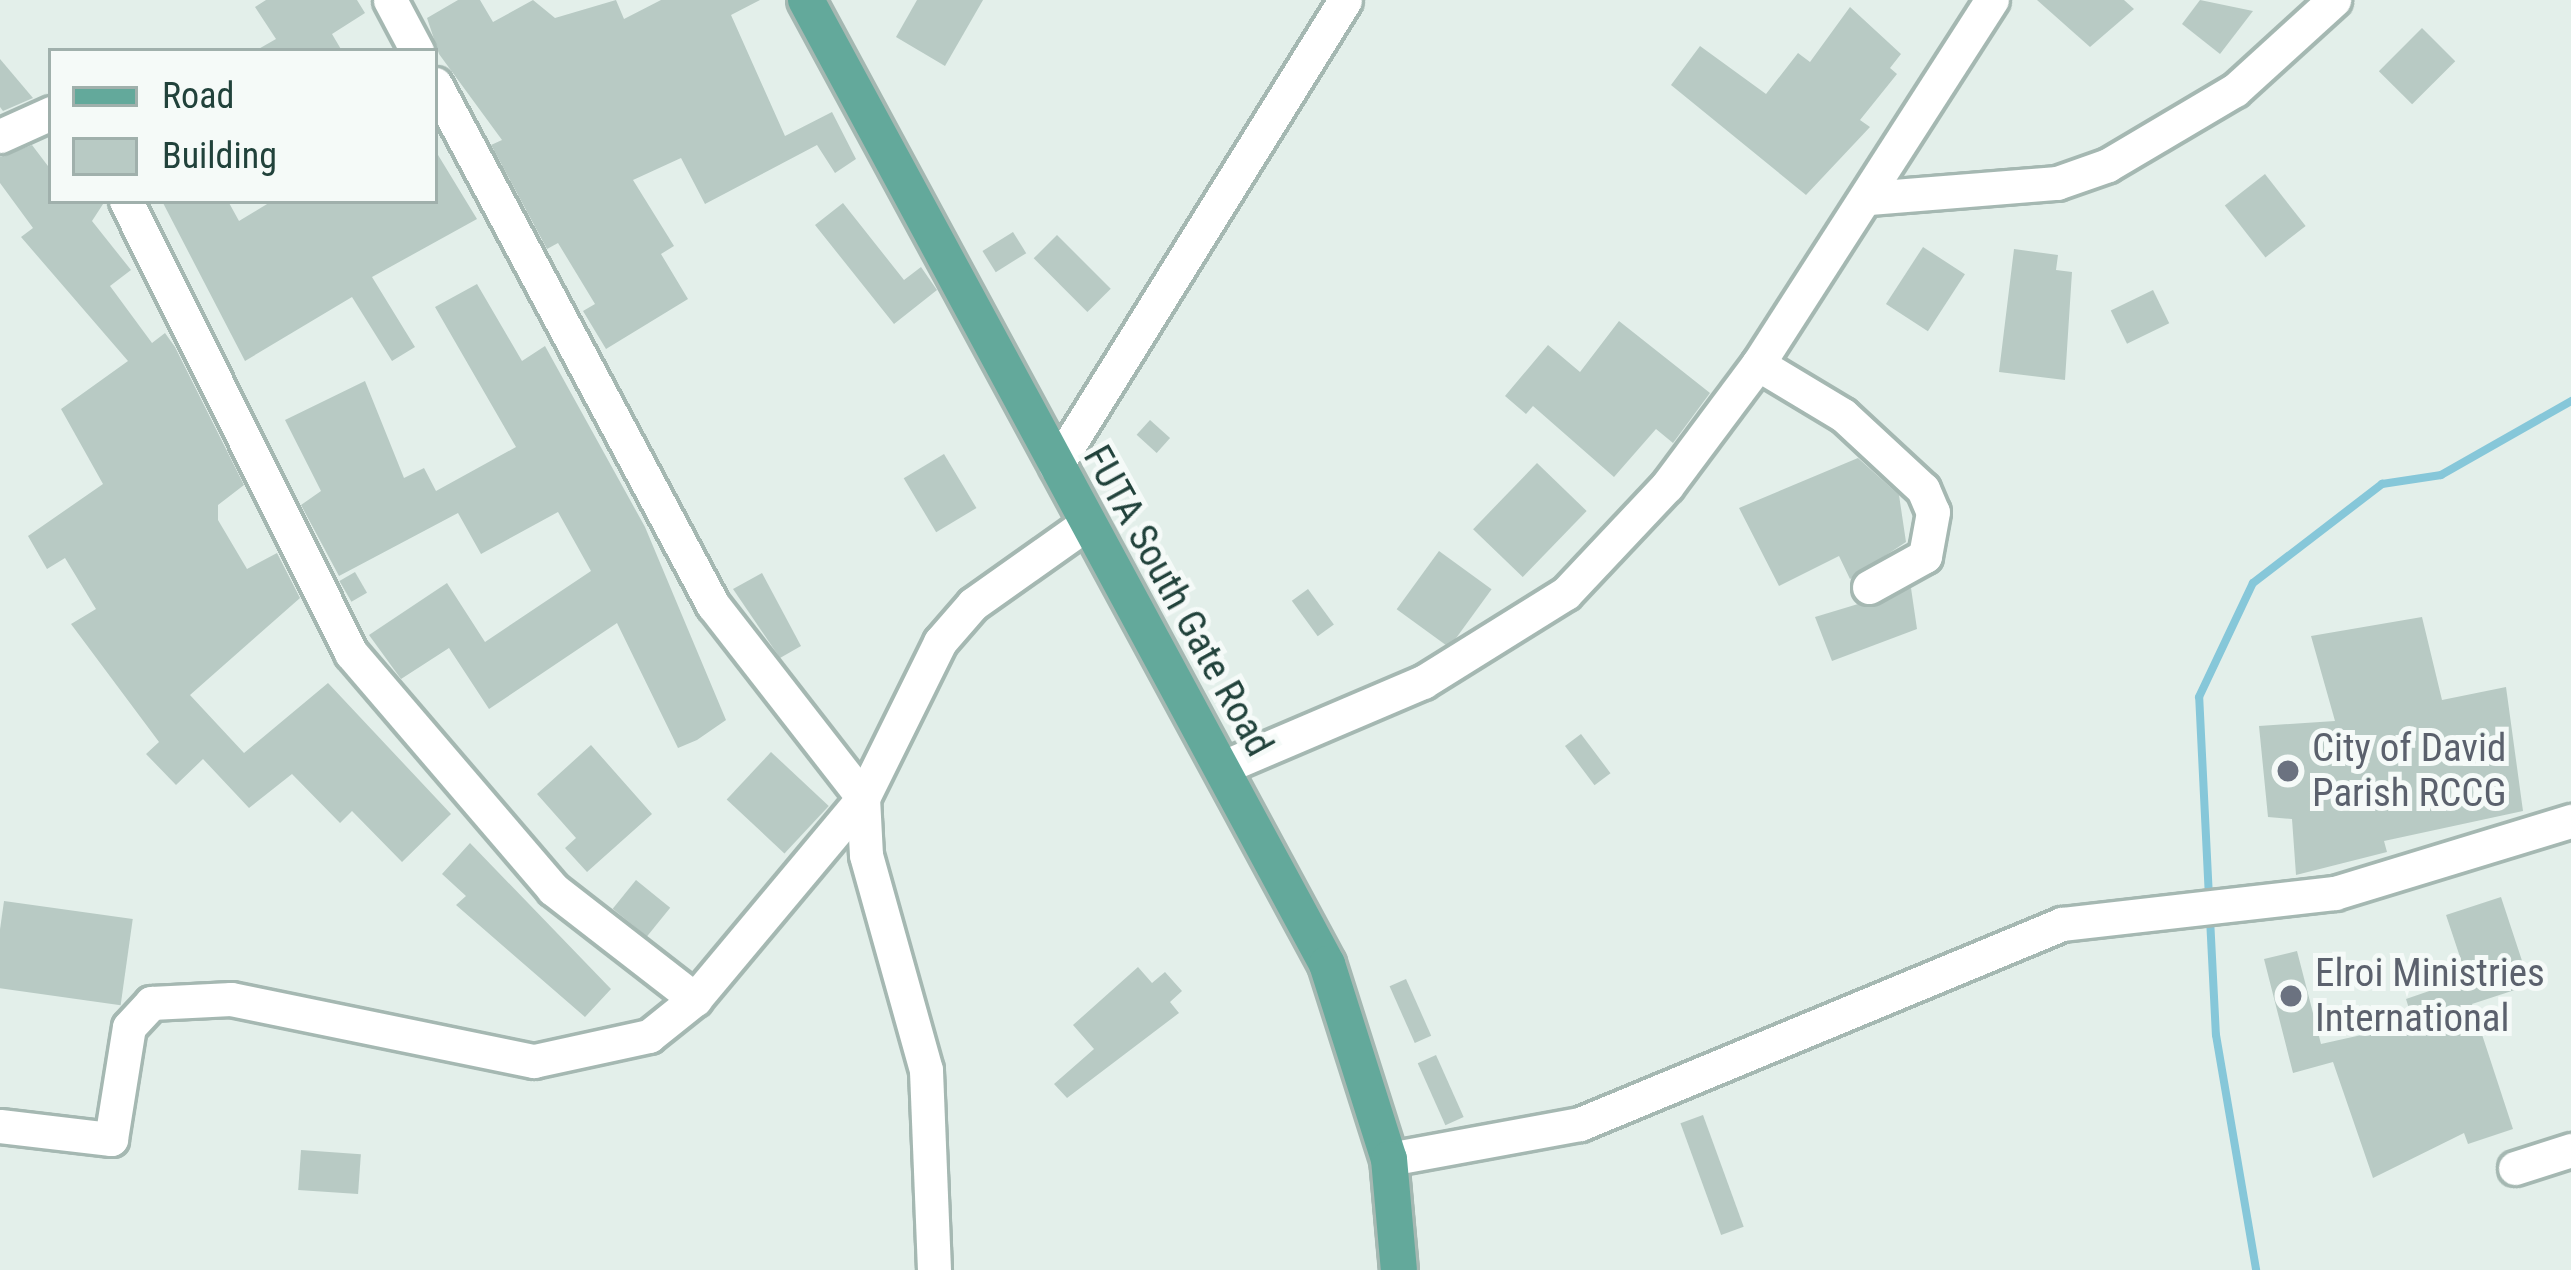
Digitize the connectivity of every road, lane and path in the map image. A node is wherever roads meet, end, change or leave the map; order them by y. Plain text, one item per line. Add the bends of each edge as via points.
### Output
1 (390, 0) edge
2 (806, 0) edge
3 (1346, 0) edge
4 (1992, 0) edge
5 (2334, 0) edge
6 (415, 48) edge
7 (438, 90) edge
8 (48, 114) edge
9 (0, 136) edge
10 (1869, 199) junction
11 (127, 204) edge
12 (1759, 364) junction
13 (1056, 466) junction
14 (1086, 524) junction
15 (1869, 587) dead end
16 (1221, 768) junction
17 (863, 798) junction
18 (2571, 821) edge
19 (695, 999) junction
20 (0, 1126) edge
21 (2571, 1150) edge
22 (1389, 1160) junction
23 (2515, 1168) dead end
24 (934, 1270) edge
25 (1399, 1270) edge

1 - 6 street
2 - 13 main road, FUTA South Gate Road
3 - 13 street
4 - 10 street
5 - 10 street via 2235,90 2108,165 2057,183
7 - 17 street via 713,605
8 - 9 street
10 - 12 street
11 - 19 street via 351,653 553,889
12 - 15 street via 1844,416 1922,489 1933,512 1925,556
12 - 16 street via 1567,593 1424,682
13 - 14 main road, FUTA South Gate Road
14 - 16 main road, FUTA South Gate Road
14 - 17 street via 940,642
16 - 22 main road, FUTA South Gate Road via 1327,964
17 - 19 street
17 - 24 street via 866,855 926,1070
18 - 22 street via 2335,893 2062,924 1580,1124
19 - 20 street via 649,1036 534,1061 231,999 152,1003 129,1027 112,1139
21 - 23 street
22 - 25 main road, FUTA South Gate Road

